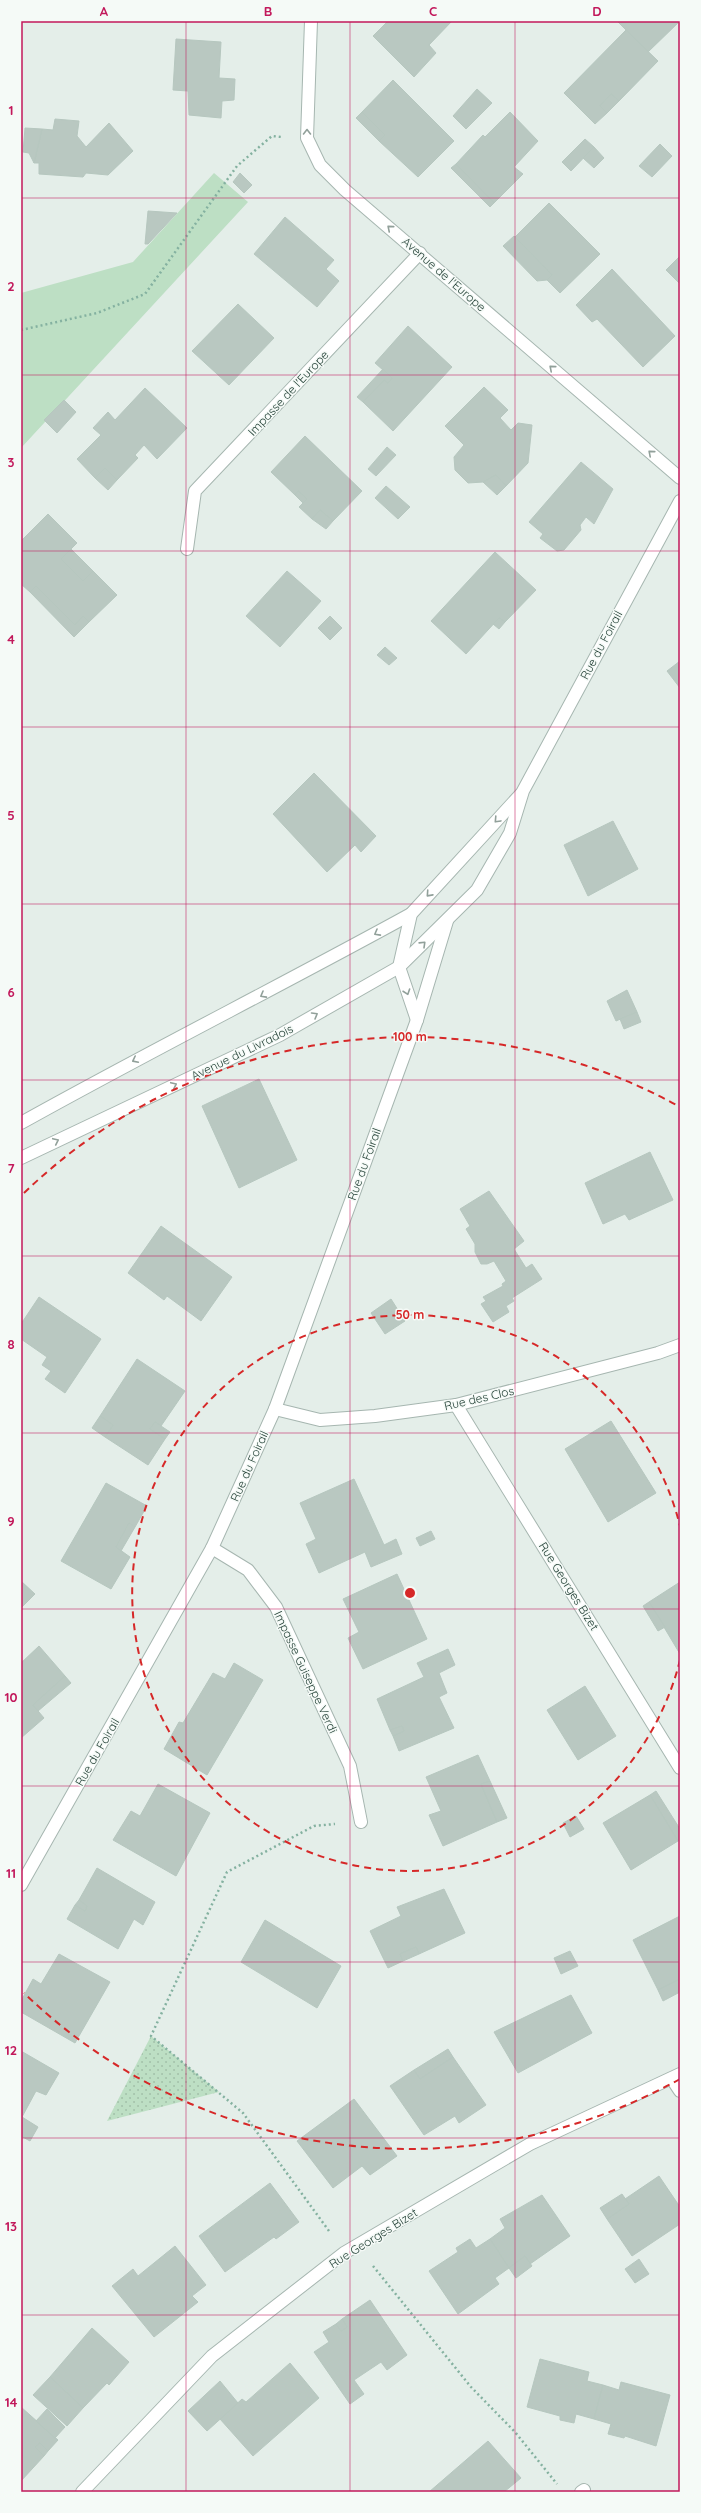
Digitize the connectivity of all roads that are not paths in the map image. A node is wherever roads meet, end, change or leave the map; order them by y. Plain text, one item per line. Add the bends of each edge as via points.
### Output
1 (311, 21) edge
2 (420, 253) junction
3 (680, 478) edge
4 (680, 501) edge
5 (187, 549) dead end
6 (523, 791) junction
7 (411, 914) junction
8 (447, 921) junction
9 (399, 967) junction
10 (417, 1020) junction
11 (21, 1123) edge
12 (21, 1158) edge
13 (680, 1345) edge
14 (456, 1405) junction
15 (275, 1409) junction
16 (212, 1548) junction
17 (680, 1768) edge
18 (361, 1822) road end
19 (21, 1885) edge
20 (676, 2076) edge
21 (680, 2091) edge
22 (82, 2492) edge

2 -> 1 street, Avenue de l'Europe via 345,190 320,165 306,138
3 -> 2 street, Avenue de l'Europe
2 - 5 street, Impasse de l'Europe via 195,491
4 - 6 street, Rue du Foirail
6 -> 7 street, Rue du Foirail
6 - 8 street, Rue du Foirail via 510,833 477,890
7 - 9 street, Rue du Foirail
7 -> 11 street via 258,998 130,1062
9 -> 8 street, Avenue du Livradois
8 - 10 street, Rue du Foirail
9 -> 10 street
12 -> 9 street, Avenue du Livradois via 280,1035
10 - 15 street, Rue du Foirail
13 - 14 street, Rue des Clos via 658,1353
14 - 15 street, Rue des Clos via 375,1416 320,1420
14 - 17 street, Rue Georges Bizet
15 - 16 street, Rue du Foirail
16 - 18 street, Impasse Guiseppe Verdi via 248,1570 276,1607 350,1766
16 - 19 street, Rue du Foirail
20 - 21 street, Rue Georges Bizet
20 - 22 street, Rue Georges Bizet via 530,2144 344,2253 212,2356

